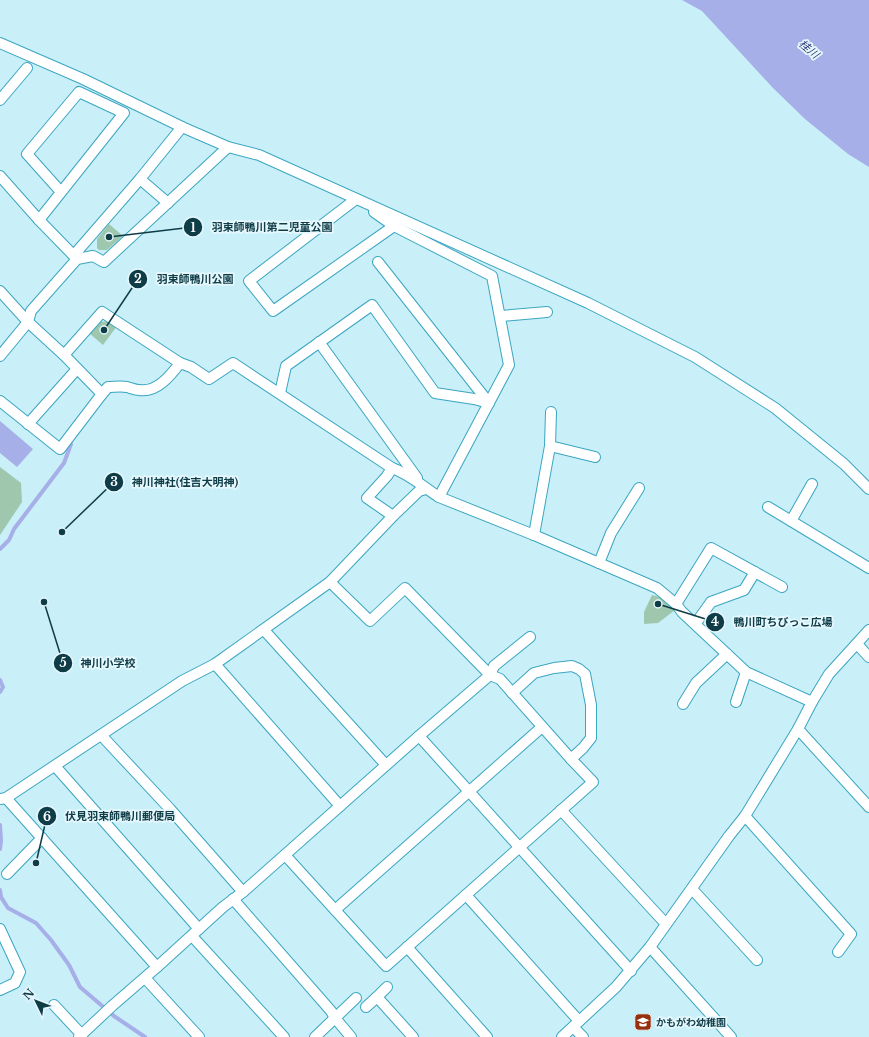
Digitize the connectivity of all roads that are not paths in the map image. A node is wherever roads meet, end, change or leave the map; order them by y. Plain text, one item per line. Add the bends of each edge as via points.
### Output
1 (0, 43) edge
2 (27, 68) dead end
3 (83, 79) junction
4 (79, 92) junction
5 (0, 100) edge
6 (182, 127) junction
7 (228, 147) junction
8 (0, 176) edge
9 (140, 179) junction
10 (61, 192) junction
11 (356, 199) junction
12 (168, 203) junction
13 (39, 220) junction
14 (394, 226) junction
15 (76, 257) junction
16 (378, 262) dead end
17 (0, 291) edge
18 (547, 312) dead end
19 (501, 316) junction
20 (28, 322) junction
21 (319, 342) junction
22 (64, 355) junction
23 (0, 356) edge
24 (180, 363) junction
25 (77, 369) junction
26 (280, 393) junction
27 (102, 394) junction
28 (0, 401) edge
29 (489, 403) junction
30 (551, 412) dead end
31 (28, 424) junction
32 (550, 446) junction
33 (595, 456) dead end
34 (392, 468) junction
35 (812, 484) dead end
36 (424, 486) junction
37 (639, 488) dead end
38 (869, 489) edge
39 (439, 497) junction
40 (768, 507) dead end
41 (393, 516) junction
42 (791, 521) junction
43 (534, 535) junction
44 (599, 562) junction
45 (869, 568) edge
46 (755, 572) junction
47 (330, 582) junction
48 (782, 587) dead end
49 (676, 604) junction
50 (696, 623) junction
51 (264, 630) junction
52 (869, 630) edge
53 (530, 637) dead end
54 (857, 644) junction
55 (727, 654) junction
56 (869, 657) edge
57 (215, 664) junction
58 (746, 672) junction
59 (490, 675) junction
60 (512, 693) junction
61 (736, 702) dead end
62 (812, 702) junction
63 (683, 704) dead end
64 (542, 727) junction
65 (798, 729) junction
66 (100, 735) junction
67 (419, 736) junction
68 (570, 759) junction
69 (386, 765) junction
70 (55, 766) junction
71 (469, 792) junction
72 (3, 798) edge
73 (340, 806) junction
74 (869, 807) edge
75 (561, 810) junction
76 (745, 816) junction
77 (42, 838) junction
78 (520, 847) junction
79 (285, 855) junction
80 (7, 874) dead end
81 (692, 889) junction
82 (243, 892) junction
83 (466, 895) junction
84 (233, 899) junction
85 (335, 910) junction
86 (666, 924) junction
87 (0, 929) edge
88 (195, 932) junction
89 (407, 947) junction
90 (650, 947) junction
91 (838, 952) dead end
92 (757, 960) dead end
93 (157, 967) junction
94 (631, 971) junction
95 (145, 978) junction
96 (387, 987) dead end
97 (0, 990) edge
98 (377, 997) junction
99 (356, 998) dead end
100 (54, 1005) dead end
101 (366, 1007) dead end
102 (335, 1018) junction
103 (576, 1024) junction
104 (81, 1036) edge
105 (199, 1037) edge
106 (284, 1037) edge
107 (315, 1037) edge
108 (351, 1037) edge
109 (413, 1037) edge
110 (487, 1037) edge
111 (562, 1037) edge
112 (583, 1037) edge
113 (731, 1037) edge

1 - 3 street
2 - 5 street
3 - 4 street
3 - 6 street
4 - 10 street via 27,154
4 - 10 street via 124,113
6 - 7 street
6 - 9 street
7 - 11 street via 259,155
7 - 12 street
8 - 13 street
9 - 12 street
9 - 15 street
10 - 13 street
11 - 14 street
11 - 14 street via 249,281 273,311
11 - 38 street via 588,303 695,357 775,408 844,464
12 - 15 street via 104,262 93,256
13 - 15 street
14 - 19 street via 492,276
15 - 20 street via 32,311
16 - 29 street
17 - 20 street
18 - 19 street
19 - 29 street via 509,365
20 - 22 street
20 - 23 street
21 - 26 street via 286,366
21 - 29 street via 372,305 435,393
21 - 36 street
22 - 24 street via 102,312
22 - 25 street
24 - 26 street via 209,379 232,363
24 - 27 street via 171,375 150,389 140,391 126,386 108,388
25 - 27 street
25 - 31 street
26 - 34 street
27 - 31 street via 60,449
28 - 31 street
29 - 39 street
30 - 32 street
32 - 33 street
32 - 43 street
34 - 36 street via 402,471
34 - 41 street via 367,498
35 - 42 street
36 - 39 street
36 - 41 street
37 - 44 street via 611,534
39 - 43 street
40 - 42 street
41 - 47 street
42 - 45 street
43 - 44 street
44 - 49 street via 657,588
46 - 48 street
46 - 49 street via 711,548
46 - 50 street via 744,590 711,602
47 - 51 street
47 - 59 street via 370,621 404,588
49 - 50 street
50 - 55 street
51 - 57 street
51 - 69 street
52 - 54 street
53 - 59 street via 494,666
54 - 56 street
54 - 62 street via 829,674
55 - 58 street
55 - 63 street via 696,683
57 - 66 street via 182,681
57 - 73 street
58 - 61 street
58 - 62 street
59 - 60 street via 500,679
59 - 67 street
60 - 64 street
60 - 68 street via 534,673 572,666 585,674 591,705 591,738
62 - 65 street
64 - 68 street
64 - 71 street
65 - 74 street
65 - 76 street
66 - 70 street
66 - 82 street
67 - 69 street
67 - 71 street
68 - 75 street via 593,782
69 - 73 street
70 - 72 street
70 - 88 street
71 - 78 street
71 - 85 street
72 - 77 street
73 - 79 street
75 - 78 street
75 - 86 street
76 - 81 street
76 - 91 street via 851,934
77 - 80 street
77 - 93 street
78 - 83 street
78 - 94 street
79 - 82 street
79 - 85 street
81 - 86 street
81 - 92 street
82 - 84 street
83 - 89 street
83 - 103 street
84 - 88 street
84 - 102 street
85 - 89 street via 386,966
86 - 90 street
87 - 97 street via 20,972 15,983
88 - 93 street
88 - 106 street
89 - 110 street
90 - 94 street
90 - 113 street
93 - 95 street
94 - 103 street
95 - 104 street
95 - 105 street
96 - 98 street
98 - 101 street
98 - 109 street
99 - 102 street
100 - 104 street
102 - 107 street
102 - 108 street
103 - 111 street
103 - 112 street

